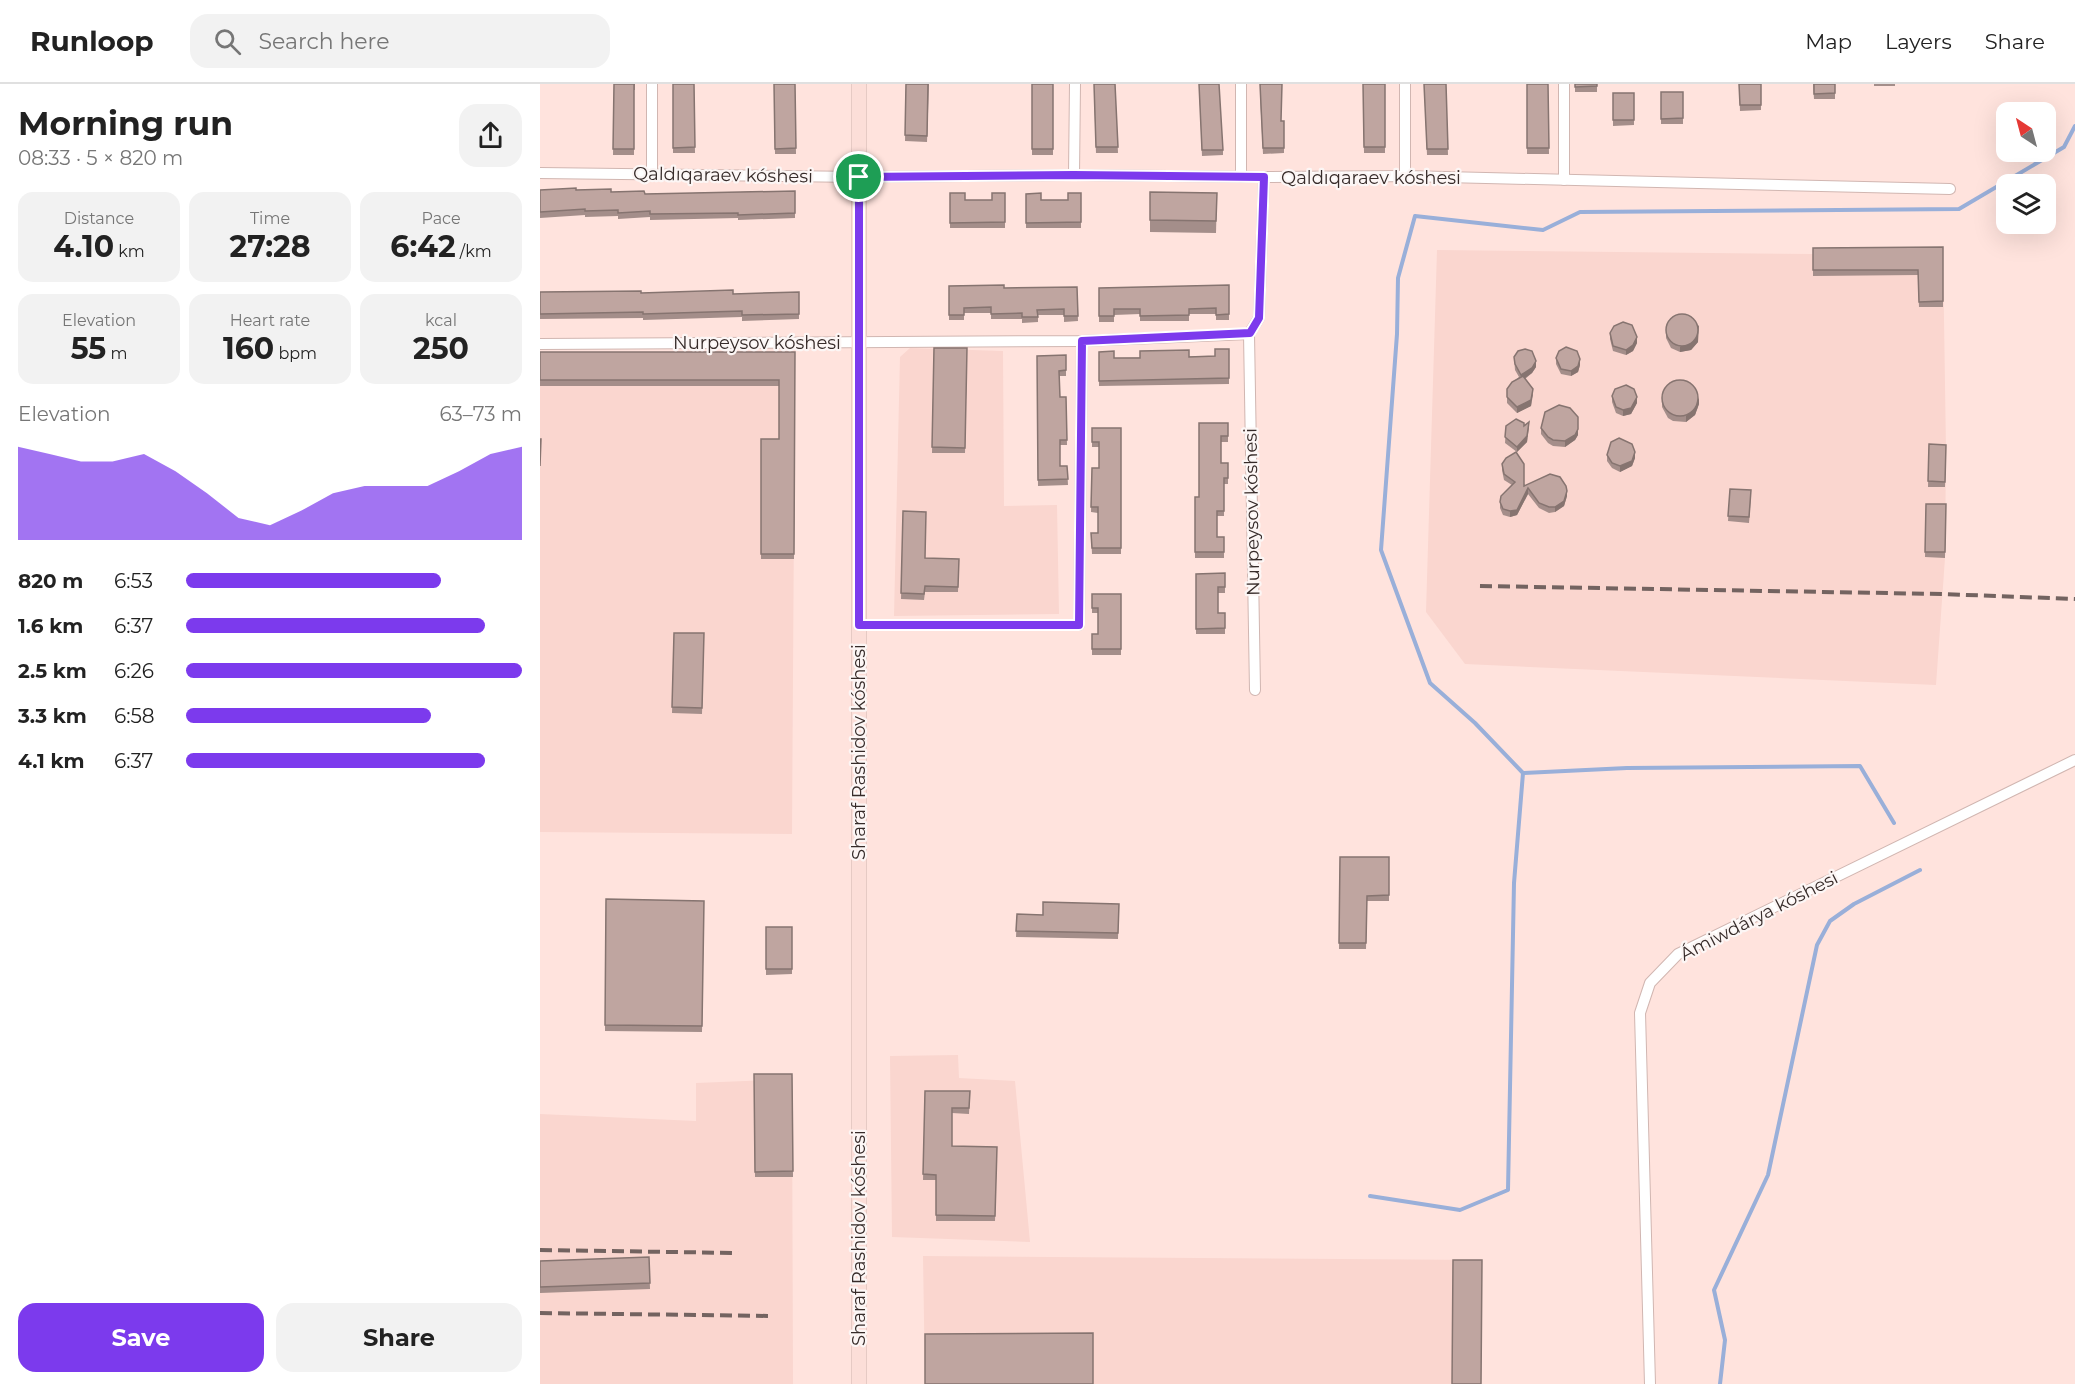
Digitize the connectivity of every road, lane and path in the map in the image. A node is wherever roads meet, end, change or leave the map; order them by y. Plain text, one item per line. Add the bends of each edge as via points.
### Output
1 (652, 84) edge
2 (859, 84) edge
3 (1075, 84) edge
4 (1241, 84) edge
5 (1405, 84) edge
6 (1564, 84) edge
7 (540, 173) edge
8 (652, 175) junction
9 (1074, 175) junction
10 (1404, 176) junction
11 (859, 177) junction
12 (1242, 177) junction
13 (1264, 177) junction
14 (1564, 180) junction
15 (1950, 189) dead end
16 (1250, 333) junction
17 (1082, 341) junction
18 (859, 343) junction
19 (540, 345) edge
20 (859, 625) junction
21 (1255, 690) dead end
22 (2075, 760) edge
23 (859, 1384) edge
24 (1650, 1384) edge

1 - 8 street
2 - 11 street, Sharaf Rashidov kóshesi
3 - 9 street
4 - 12 street
5 - 10 street
6 - 14 street
7 - 8 street, Qaldıqaraev kóshesi
8 - 11 street, Qaldıqaraev kóshesi
9 - 11 street, Qaldıqaraev kóshesi
9 - 12 street, Qaldıqaraev kóshesi
10 - 13 street, Qaldıqaraev kóshesi
10 - 14 street, Qaldıqaraev kóshesi
11 - 18 street, Sharaf Rashidov kóshesi
12 - 13 street, Qaldıqaraev kóshesi
13 - 16 street, Nurpeysov kóshesi via 1259,318
14 - 15 street, Qaldıqaraev kóshesi
16 - 17 street, Nurpeysov kóshesi
16 - 21 street, Nurpeysov kóshesi
17 - 18 street, Nurpeysov kóshesi
17 - 20 street via 1079,625
18 - 19 street, Nurpeysov kóshesi
18 - 20 street, Sharaf Rashidov kóshesi
20 - 23 street, Sharaf Rashidov kóshesi
22 - 24 street, Ámiwdárya kóshesi via 1678,954 1650,983 1640,1013

